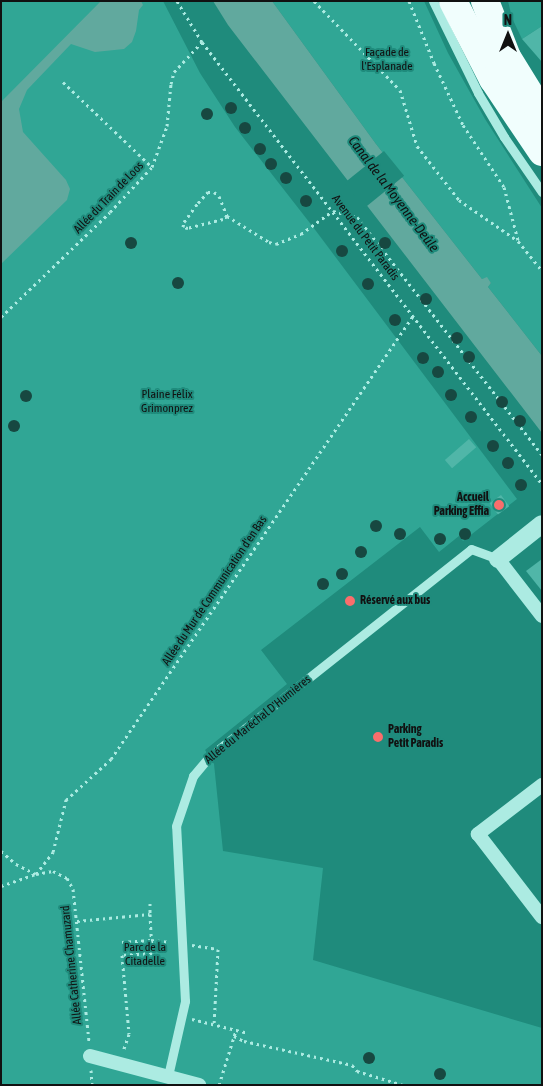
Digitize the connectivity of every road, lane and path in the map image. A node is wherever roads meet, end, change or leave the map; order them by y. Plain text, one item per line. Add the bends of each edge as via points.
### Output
1 (177, 1) edge
2 (314, 1) edge
3 (409, 1) edge
4 (433, 1) edge
5 (453, 1) edge
6 (470, 1) edge
7 (485, 1) edge
8 (494, 1) edge
9 (202, 42) junction
10 (514, 69) junction
11 (63, 82) dead end
12 (533, 120) edge
13 (542, 152) edge
14 (152, 167) junction
15 (542, 192) edge
16 (334, 211) junction
17 (227, 216) junction
18 (518, 241) junction
19 (542, 271) edge
20 (413, 316) junction
21 (1, 317) edge
22 (542, 455) edge
23 (542, 484) edge
24 (542, 524) edge
25 (498, 559) junction
26 (542, 616) edge
27 (542, 785) edge
28 (1, 851) edge
29 (36, 874) junction
30 (1, 886) edge
31 (150, 903) dead end
32 (150, 914) junction
33 (542, 917) edge
34 (77, 921) junction
35 (151, 940) junction
36 (122, 942) dead end
37 (173, 942) dead end
38 (189, 944) dead end
39 (181, 1016) junction
40 (214, 1026) junction
41 (236, 1030) junction
42 (248, 1033) dead end
43 (234, 1036) junction
44 (126, 1042) dead end
45 (90, 1056) junction
46 (168, 1076) junction
47 (92, 1085) edge
48 (199, 1085) edge
49 (219, 1085) edge
50 (403, 1085) edge

1 - 9 path, Avenue du Petit Paradis
2 - 18 path via 400,90 417,146 460,200
3 - 18 path via 463,125 504,187
4 - 15 lane via 478,93
5 - 12 main road via 494,79
6 - 12 main road via 489,54
7 - 10 main road via 500,43
8 - 10 main road
9 - 14 path, Allée du Train de Loos via 174,72 167,126
9 - 16 path, Avenue du Petit Paradis
10 - 12 main road
11 - 14 path
12 - 13 main road
14 - 21 path, Allée du Train de Loos
16 - 17 path via 307,230 276,244
16 - 20 path, Avenue du Petit Paradis
16 - 22 path via 358,217
17 - 17 path via 219,196 208,192 183,227
18 - 19 path
20 - 23 path, Avenue du Petit Paradis
20 - 29 path, Allée du Mur de Communication d'en Bas via 110,759 66,800 53,852
24 - 25 street
25 - 26 street
25 - 39 lane, Allée du Maréchal D'Humières via 471,549 210,756 193,776 176,826 185,1001
27 - 33 street via 478,834
28 - 29 path, Allée Catherine Chamuzard via 16,864
29 - 30 path, Allée Catherine Chamuzard
29 - 34 path, Allée Catherine Chamuzard via 53,871 67,878 73,889
31 - 32 path
32 - 34 path
32 - 35 path
34 - 45 path, Allée Catherine Chamuzard
35 - 36 path
35 - 37 path
35 - 44 path via 152,953 122,956 129,1034
38 - 40 path via 218,949
39 - 40 path
39 - 46 lane, Allée du Maréchal D'Humières
40 - 41 path
41 - 42 path
41 - 43 path
43 - 49 path
43 - 50 path via 352,1065 357,1072
45 - 46 street
45 - 47 path, Allée Catherine Chamuzard
46 - 48 street

